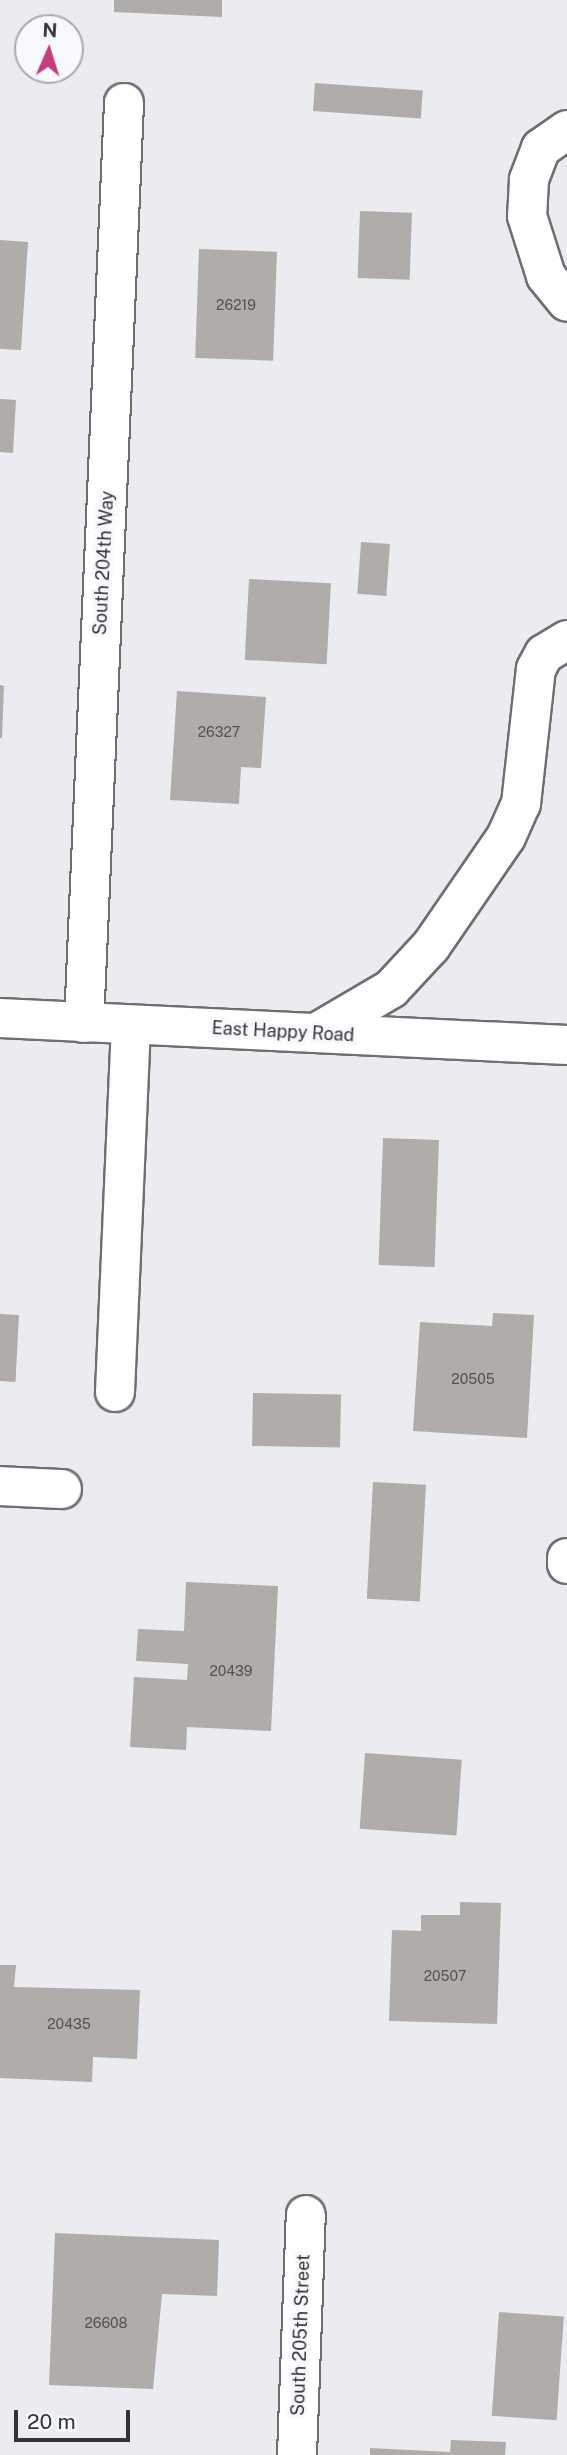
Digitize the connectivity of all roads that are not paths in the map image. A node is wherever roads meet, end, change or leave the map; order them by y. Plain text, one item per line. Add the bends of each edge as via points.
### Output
1 (124, 103) dead end
2 (567, 130) edge
3 (567, 302) edge
4 (567, 640) edge
5 (0, 1018) edge
6 (84, 1023) junction
7 (131, 1025) junction
8 (316, 1033) junction
9 (567, 1045) edge
10 (115, 1392) dead end
11 (0, 1486) edge
12 (62, 1489) dead end
13 (567, 1558) edge
14 (566, 1564) edge
15 (306, 2215) dead end
16 (297, 2455) edge

1 - 6 street, South 204th Way
2 - 3 street via 541,148 529,180 527,216 546,276
4 - 8 street via 544,654 536,669 521,804 506,837 431,946 391,989
5 - 6 street, East Happy Road
6 - 7 street, East Happy Road
7 - 8 street, East Happy Road
7 - 10 street
8 - 9 street, East Happy Road
11 - 12 street
13 - 14 street
15 - 16 street, South 205th Street

